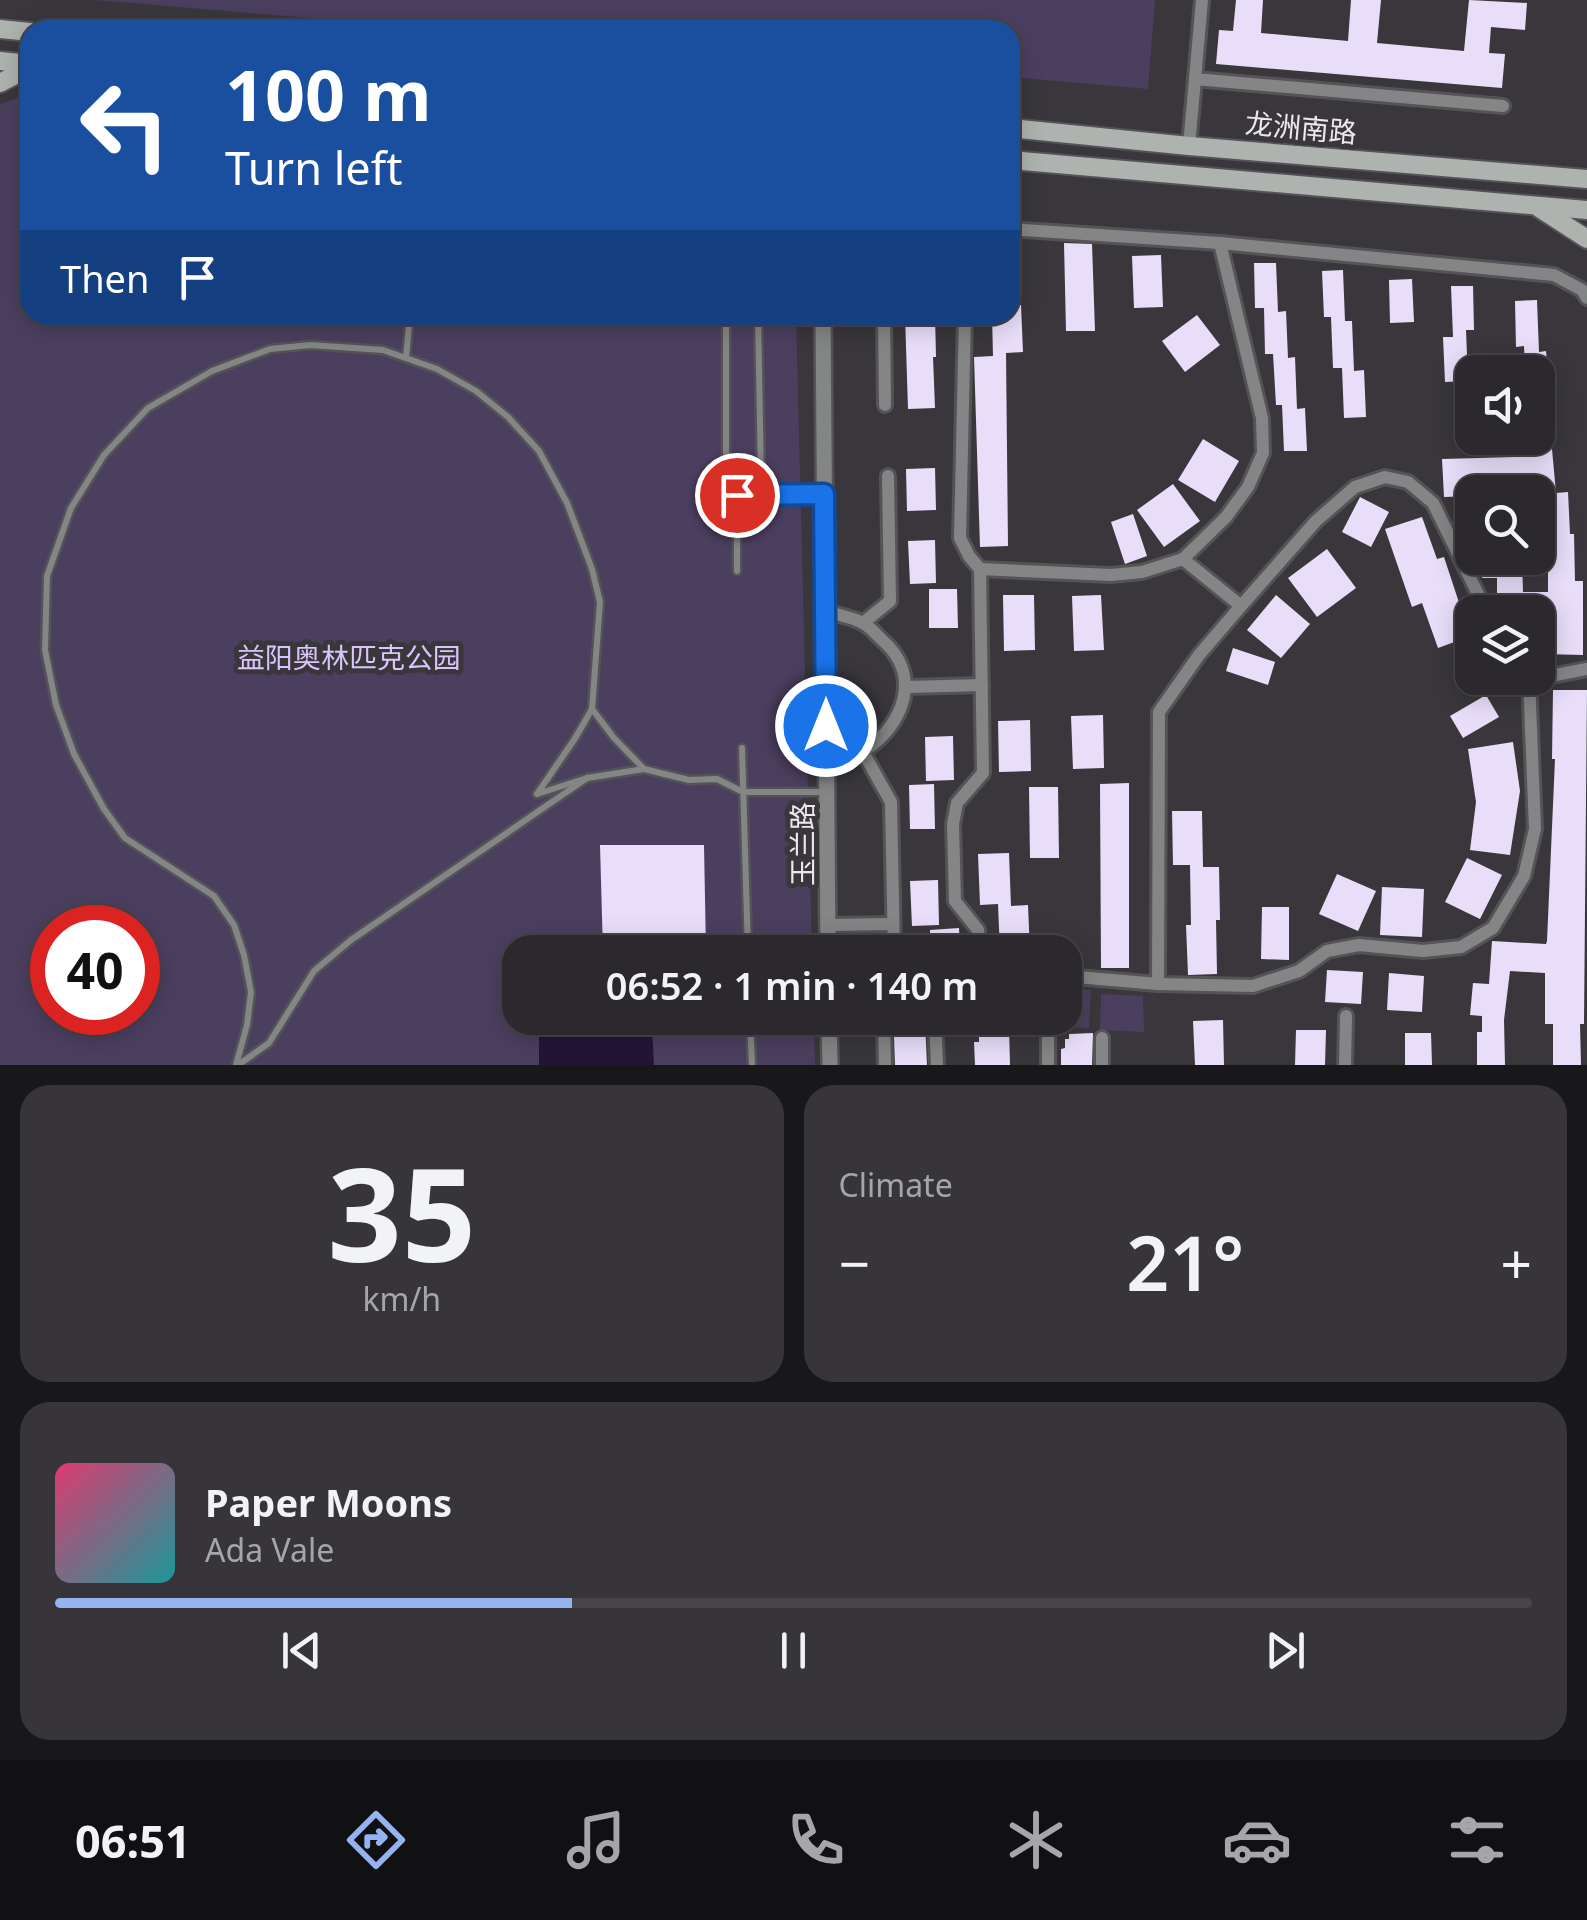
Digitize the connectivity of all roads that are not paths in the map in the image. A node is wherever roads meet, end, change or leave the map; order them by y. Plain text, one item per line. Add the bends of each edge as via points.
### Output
1 (1202, 0) edge
2 (1195, 80) junction
3 (1504, 106) dead end
4 (1020, 129) edge
5 (1188, 146) junction
6 (1020, 161) edge
7 (1587, 178) edge
8 (1534, 204) junction
9 (1587, 210) edge
10 (1020, 230) edge
11 (1587, 239) edge
12 (1220, 243) junction
13 (1587, 298) edge
14 (409, 325) edge
15 (726, 325) edge
16 (758, 325) edge
17 (823, 325) edge
18 (884, 325) edge
19 (965, 325) edge
20 (406, 358) junction
21 (885, 405) dead end
22 (888, 476) dead end
23 (770, 494) junction
24 (824, 494) junction
25 (737, 495) junction
26 (1183, 558) junction
27 (980, 569) junction
28 (737, 571) dead end
29 (1478, 595) edge
30 (1240, 606) junction
31 (825, 611) junction
32 (863, 623) junction
33 (1587, 668) edge
34 (1555, 674) edge
35 (982, 685) junction
36 (906, 687) junction
37 (1530, 695) edge
38 (592, 708) junction
39 (742, 748) dead end
40 (863, 752) junction
41 (826, 765) junction
42 (644, 770) junction
43 (586, 778) junction
44 (744, 792) junction
45 (826, 792) junction
46 (893, 924) junction
47 (827, 925) junction
48 (748, 935) edge
49 (827, 935) edge
50 (893, 935) edge
51 (978, 935) edge
52 (1082, 977) edge
53 (1158, 984) junction
54 (1346, 1016) dead end
55 (751, 1035) edge
56 (830, 1035) edge
57 (884, 1035) edge
58 (936, 1035) edge
59 (1048, 1038) dead end
60 (1102, 1038) dead end
61 (237, 1065) edge
62 (752, 1065) edge
63 (830, 1065) edge
64 (885, 1065) edge
65 (937, 1065) edge
66 (1048, 1065) edge
67 (1102, 1065) edge
68 (1345, 1065) edge

1 - 2 street
2 - 3 street
2 - 5 street
4 - 5 main road, 龙洲南路
5 - 7 main road, 龙洲南路
6 - 8 main road, 龙洲南路
8 - 9 main road, 龙洲南路
8 - 11 main road
10 - 12 street
12 - 13 street via 1554,275
12 - 26 street via 1262,418 1263,452 1226,517
14 - 20 lane
15 - 25 lane via 726,473
16 - 23 lane via 761,477
17 - 24 street, 玉兰路
18 - 21 street
19 - 27 street via 960,538
20 - 38 lane via 476,391 508,417 539,451 568,504 600,602
20 - 61 lane via 310,344 270,350 212,371 148,408 104,455 72,508 47,576 45,650 74,754 125,838 214,896 234,925 250,992
22 - 32 street via 890,601
23 - 24 lane
23 - 25 lane
24 - 31 street, 玉兰路
25 - 28 lane
26 - 27 street via 1111,575
26 - 30 street
27 - 35 street
29 - 30 street via 1433,503 1408,482 1385,477 1355,487 1316,521
30 - 53 street via 1159,712
31 - 32 street
31 - 41 street, 玉兰路
32 - 36 street via 902,661
33 - 34 street
35 - 36 street
35 - 51 street via 983,774 956,803 952,824 955,901
36 - 40 street via 901,710
37 - 53 street via 1535,829 1524,876 1493,928 1461,946 1424,951 1359,945 1326,950 1299,971 1252,986
38 - 42 lane
38 - 43 lane via 537,794
39 - 44 lane
40 - 41 street
40 - 46 street via 891,802
41 - 45 street, 玉兰路
42 - 43 lane
42 - 44 lane via 717,779
43 - 61 lane via 351,940 314,971 268,1043
44 - 45 lane
44 - 48 lane
45 - 47 street, 玉兰路
46 - 47 street
46 - 50 street
47 - 49 street, 玉兰路
52 - 53 street
54 - 68 street
55 - 62 lane
56 - 63 street
57 - 64 street
58 - 65 street
59 - 66 street
60 - 67 street

